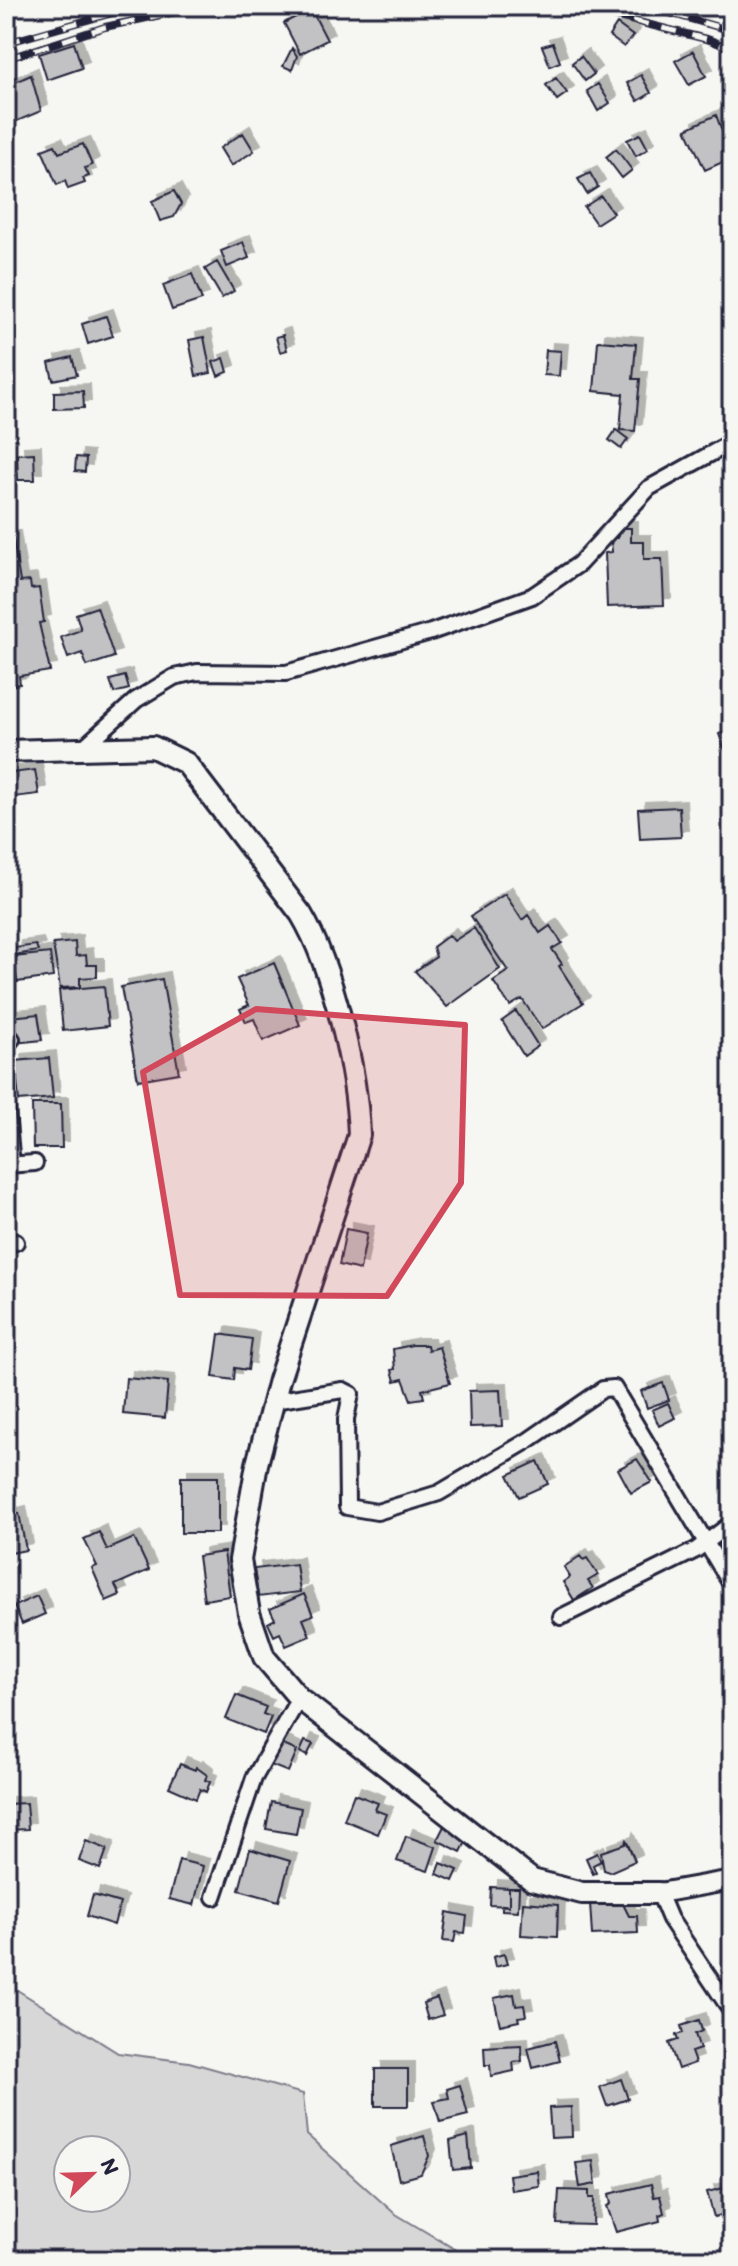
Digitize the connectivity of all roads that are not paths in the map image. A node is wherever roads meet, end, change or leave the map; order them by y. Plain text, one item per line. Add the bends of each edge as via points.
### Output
1 (732, 442) edge
2 (84, 747) junction
3 (6, 751) edge
4 (6, 1102) edge
5 (35, 1163) dead end
6 (9, 1165) edge
7 (273, 1401) junction
8 (732, 1523) edge
9 (707, 1541) junction
10 (732, 1586) edge
11 (561, 1617) dead end
12 (299, 1698) junction
13 (732, 1880) edge
14 (659, 1893) junction
15 (214, 1897) dead end
16 (732, 2012) edge

1 - 2 street via 649,488 579,564 532,596 431,632 286,673 197,672 174,677 136,700
2 - 3 main road
2 - 7 main road via 153,747 186,763 314,936 358,1100 359,1135
4 - 6 street
5 - 6 street
7 - 9 street via 343,1390 351,1394 346,1419 347,1507 377,1512 439,1493 603,1389 614,1388
7 - 12 main road via 240,1560 264,1657
8 - 9 street
9 - 10 street
9 - 11 street
12 - 14 main road via 532,1880 582,1893
12 - 15 street via 254,1778
13 - 14 street
14 - 16 street via 670,1919

